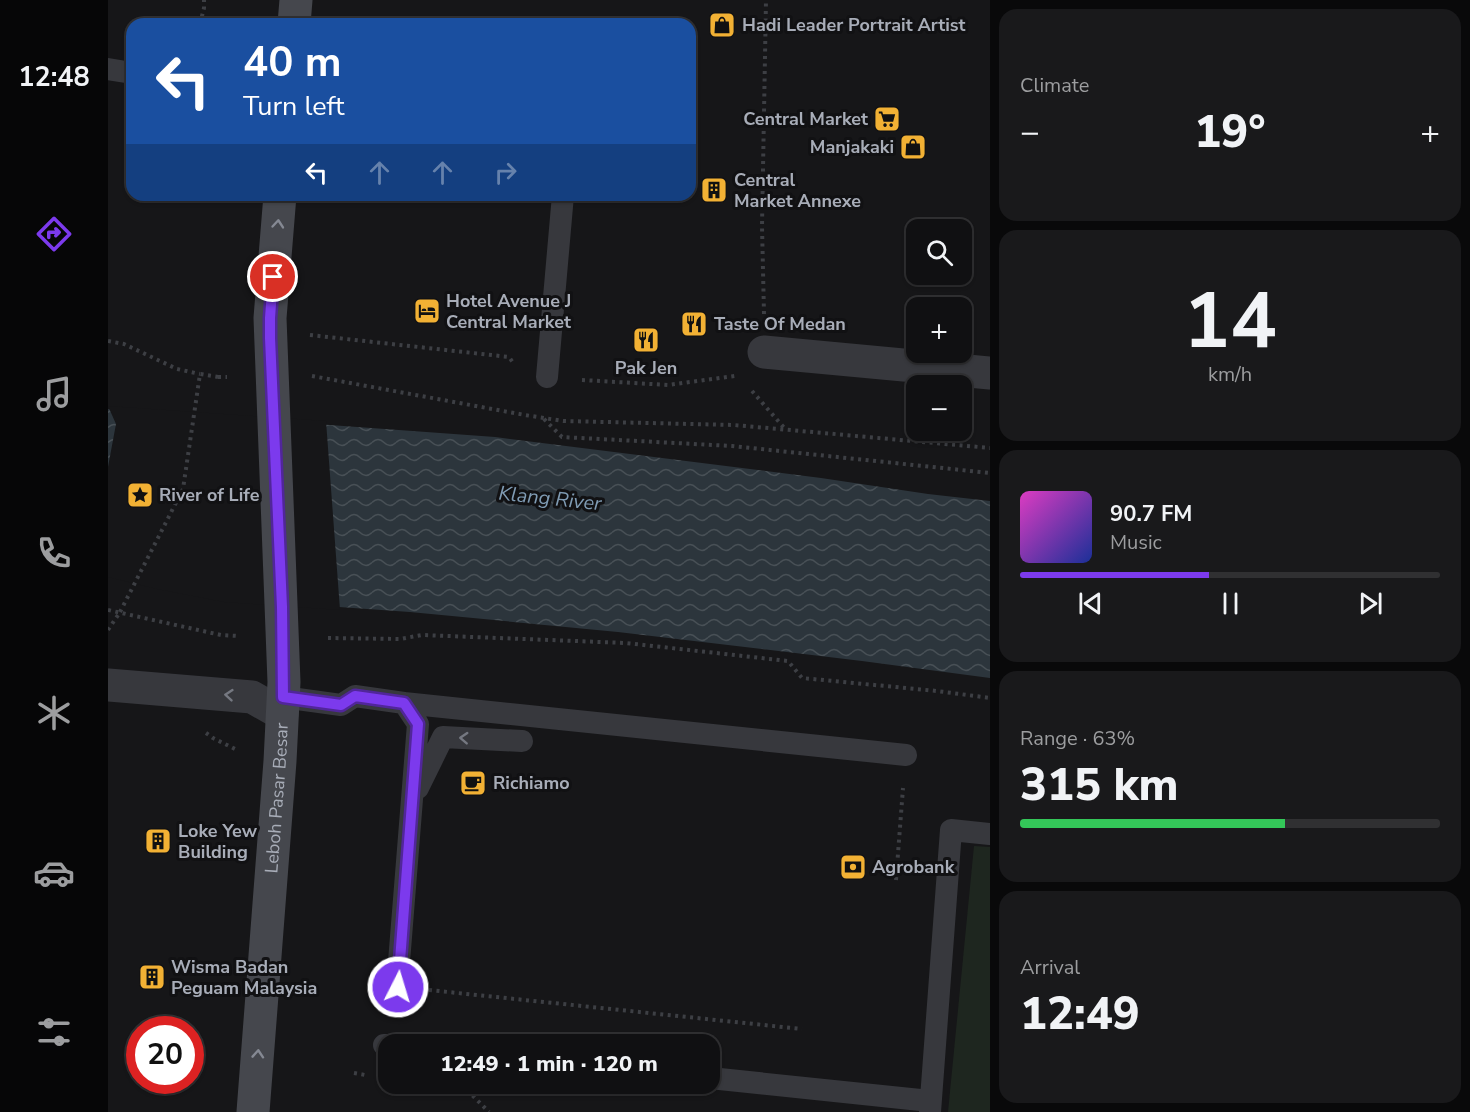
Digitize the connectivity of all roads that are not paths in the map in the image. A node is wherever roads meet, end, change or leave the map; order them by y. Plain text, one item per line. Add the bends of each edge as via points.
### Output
1 (296, 0) edge
2 (294, 18) edge
3 (108, 69) edge
4 (126, 72) edge
5 (280, 201) edge
6 (562, 201) edge
7 (764, 352) road end
8 (990, 373) edge
9 (547, 377) road end
10 (108, 685) edge
11 (404, 703) junction
12 (283, 706) junction
13 (522, 741) dead end
14 (906, 755) road end
15 (413, 796) junction
16 (990, 834) edge
17 (398, 987) road end
18 (720, 1079) edge
19 (930, 1106) edge
20 (253, 1112) edge

1 - 2 street
3 - 4 lane
12 -> 5 street, Leboh Pasar Besar via 270,318
6 - 9 lane
7 - 8 street
12 -> 10 street via 252,697
11 - 12 lane via 355,696 341,705
11 - 14 lane
11 - 15 lane via 418,724
20 -> 12 street, Leboh Pasar Besar
13 -> 15 lane via 443,737
15 - 17 lane
16 - 19 lane via 951,830
18 - 19 lane

